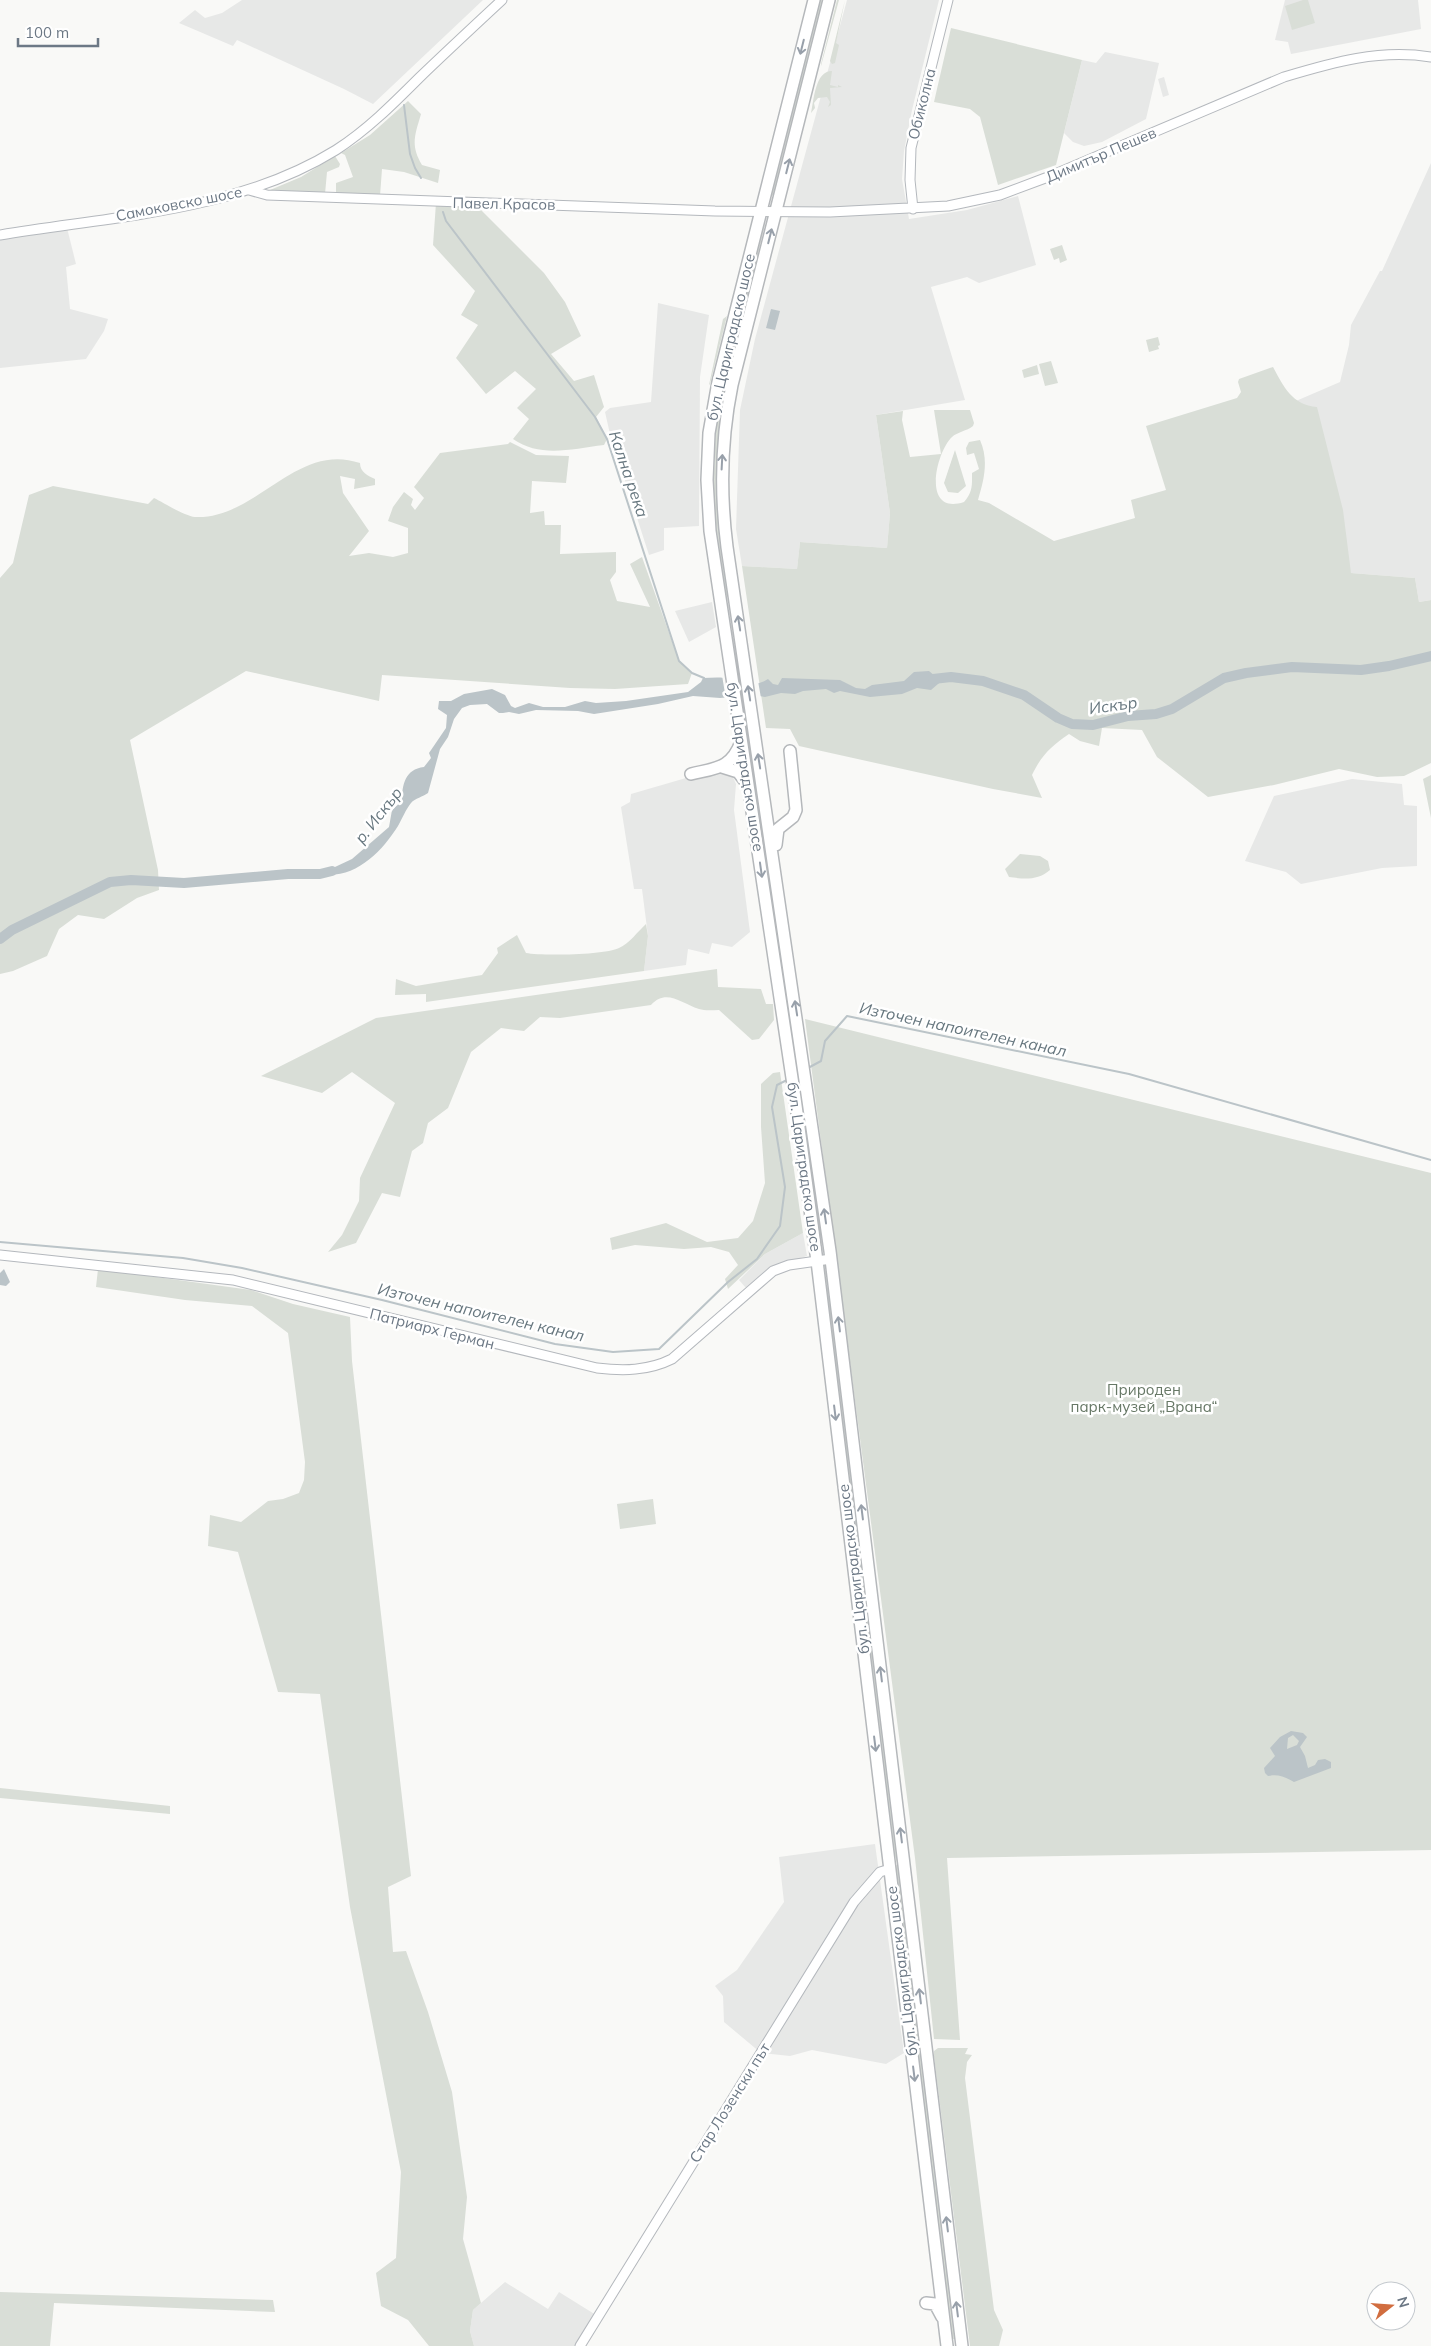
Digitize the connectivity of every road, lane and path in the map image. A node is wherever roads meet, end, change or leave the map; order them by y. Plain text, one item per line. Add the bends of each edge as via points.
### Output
1 (502, 0) edge
2 (814, 0) edge
3 (829, 0) edge
4 (948, 0) edge
5 (1431, 57) edge
6 (249, 190) junction
7 (914, 209) junction
8 (760, 211) junction
9 (776, 212) junction
10 (0, 235) edge
11 (741, 740) junction
12 (790, 750) dead end
13 (722, 766) junction
14 (691, 774) dead end
15 (748, 785) junction
16 (763, 787) junction
17 (785, 823) junction
18 (776, 874) junction
19 (0, 1254) edge
20 (831, 1259) junction
21 (817, 1260) junction
22 (890, 1869) junction
23 (580, 2346) edge
24 (947, 2346) edge
25 (962, 2346) edge

1 - 6 street, Самоковско шосе via 390,107 336,150
2 -> 8 highway, бул. Цариградско шосе
9 -> 3 highway, бул. Цариградско шосе
4 - 7 street, Обиколна via 911,148 910,180
5 - 7 street, Димитър Пешев via 1407,53 1378,54 1300,72 1015,190 968,203
6 - 8 street, Павел Красов via 267,195 436,203
6 - 10 street, Самоковско шосе via 168,210
7 - 9 street, Димитър Пешев
8 - 9 street, Димитър Пешев
8 - 11 highway, бул. Цариградско шосе via 718,382 708,450 710,531
16 -> 9 highway, бул. Цариградско шосе via 724,518 722,480 724,434 732,385
11 - 13 highway via 734,758
11 - 15 highway, бул. Цариградско шосе
12 - 17 highway via 796,810
13 - 14 highway
13 - 15 highway via 738,772
15 -> 21 highway, бул. Цариградско шосе
16 - 17 highway via 774,815
16 - 18 highway, бул. Цариградско шосе
17 - 18 highway via 776,835
20 -> 18 highway, бул. Цариградско шосе
19 - 21 street, Патриарх Герман via 233,1280 597,1368 627,1370 654,1366 672,1358 773,1271
20 - 21 street, Патриарх Герман
25 -> 20 highway, бул. Цариградско шосе
21 -> 22 highway, бул. Цариградско шосе
22 - 23 street, Стар Лозенски път via 880,1872 854,1902
22 -> 24 highway, бул. Цариградско шосе

